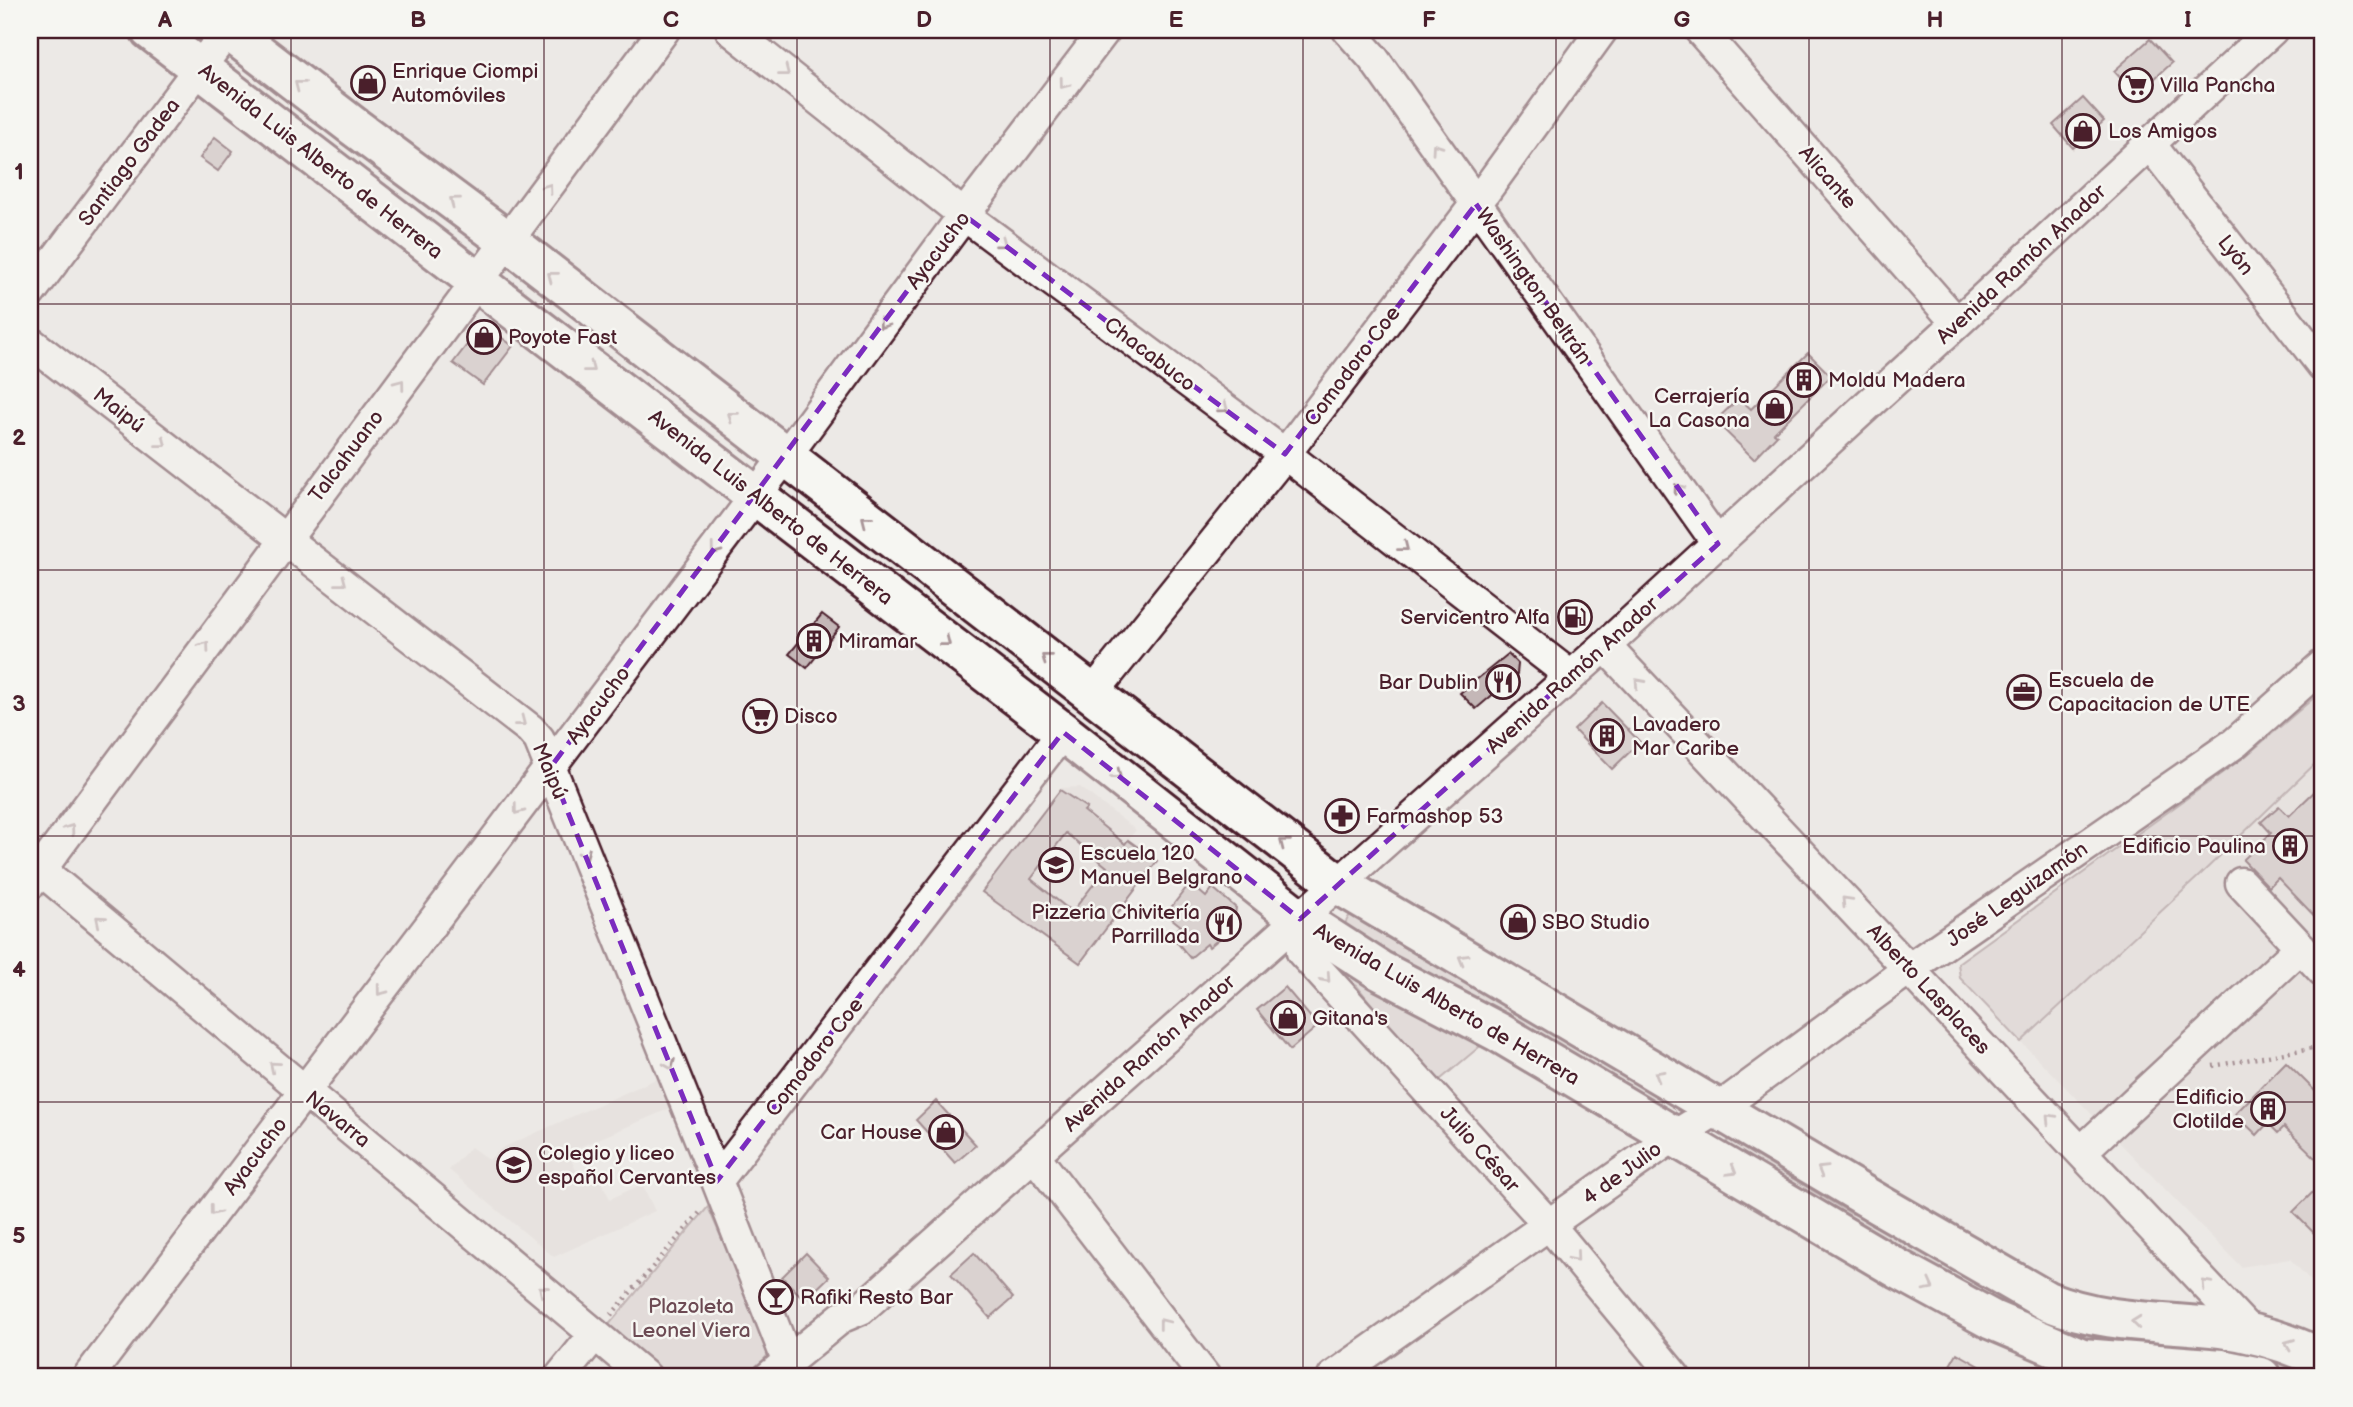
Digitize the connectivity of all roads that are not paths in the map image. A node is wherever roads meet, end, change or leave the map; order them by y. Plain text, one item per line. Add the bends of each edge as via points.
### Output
1 (150, 30) edge
2 (228, 30) edge
3 (664, 30) edge
4 (731, 30) edge
5 (1105, 30) edge
6 (1348, 30) edge
7 (1602, 30) edge
8 (1700, 30) edge
9 (2272, 30) edge
10 (200, 68) junction
11 (2149, 143) junction
12 (1476, 204) junction
13 (964, 215) junction
14 (509, 242) junction
15 (477, 281) junction
16 (30, 293) edge
17 (1957, 323) junction
18 (30, 342) edge
19 (2323, 366) edge
20 (1285, 454) junction
21 (785, 457) junction
22 (756, 496) junction
23 (285, 538) junction
24 (1718, 544) junction
25 (1605, 646) junction
26 (2323, 665) edge
27 (1571, 676) junction
28 (1093, 694) junction
29 (1063, 732) junction
30 (550, 768) junction
31 (33, 871) edge
32 (2241, 883) dead end
33 (1338, 884) junction
34 (1300, 919) junction
35 (2301, 947) junction
36 (1910, 968) junction
37 (2323, 971) edge
38 (304, 1091) junction
39 (1718, 1109) junction
40 (1674, 1136) junction
41 (2082, 1151) junction
42 (1034, 1155) junction
43 (717, 1181) junction
44 (1549, 1226) junction
45 (595, 1334) junction
46 (2252, 1334) junction
47 (2323, 1360) edge
48 (2070, 1368) edge
49 (785, 1372) edge
50 (88, 1377) edge
51 (561, 1377) edge
52 (646, 1377) edge
53 (1205, 1377) edge
54 (1333, 1377) edge
55 (1675, 1377) edge
56 (2261, 1377) edge

1 - 10 main road, Avenida Luis Alberto de Herrera
2 - 10 street, Santiago Gadea
14 -> 2 main road
14 -> 3 street, Talcahuano
4 -> 13 street, Chacabuco
5 -> 13 street, Ayacucho
12 -> 6 street, Washington Beltrán via 1373,58
7 - 12 street, Comodoro Coe
8 - 17 street, Alicante
9 - 11 street, Avenida Ramón Anador
10 - 15 main road, Avenida Luis Alberto de Herrera
10 - 16 street, Santiago Gadea
11 - 17 street, Avenida Ramón Anador
11 - 19 street, Lyón
12 - 20 street, Comodoro Coe
24 -> 12 street, Washington Beltrán
13 -> 20 street, Chacabuco
13 -> 21 street, Ayacucho
14 - 15 street, Talcahuano
21 -> 14 main road
15 -> 22 main road, Avenida Luis Alberto de Herrera
23 -> 15 street, Talcahuano
17 - 24 street, Avenida Ramón Anador
18 -> 23 street, Maipú
20 -> 27 street, Chacabuco
20 - 28 street, Comodoro Coe
21 - 22 street, Ayacucho
28 -> 21 main road
22 -> 29 main road, Avenida Luis Alberto de Herrera
22 -> 30 street, Ayacucho
23 -> 30 street, Maipú via 530,729
31 -> 23 street, Talcahuano
24 - 25 street, Avenida Ramón Anador
25 - 27 street, Avenida Ramón Anador
36 -> 25 street, Alberto Lasplaces
26 - 36 street, José Leguizamón via 2235,743
27 - 33 street, Avenida Ramón Anador
33 -> 28 main road
29 -> 34 main road, Avenida Luis Alberto de Herrera
29 - 43 street, Comodoro Coe
30 -> 38 street, Ayacucho
30 -> 43 street, Maipú
38 -> 31 street, Navarra
32 - 35 street
33 - 34 street, Avenida Ramón Anador
39 -> 33 main road
34 - 40 main road, Avenida Luis Alberto de Herrera via 1379,970 1498,1032
34 - 42 street, Avenida Ramón Anador
34 -> 44 street, Julio César via 1302,951
35 - 37 street
35 - 41 street
36 - 39 street, 4 de Julio
41 -> 36 street, Alberto Lasplaces
45 -> 38 street, Navarra
38 -> 50 street, Ayacucho
39 - 40 street, 4 de Julio
46 -> 39 main road via 2113,1320 2047,1301
40 - 44 street, 4 de Julio
40 -> 48 main road, Avenida Luis Alberto de Herrera
46 -> 41 street, Alberto Lasplaces
42 - 49 street, Avenida Ramón Anador via 861,1308 842,1317
53 -> 42 street
43 - 49 street, Maipú
44 - 54 street, 4 de Julio
44 -> 55 street, Julio César
45 - 51 street
45 - 52 street, Navarra
47 -> 46 main road via 2287,1342
48 - 56 main road, Avenida Luis Alberto de Herrera via 2222,1369

